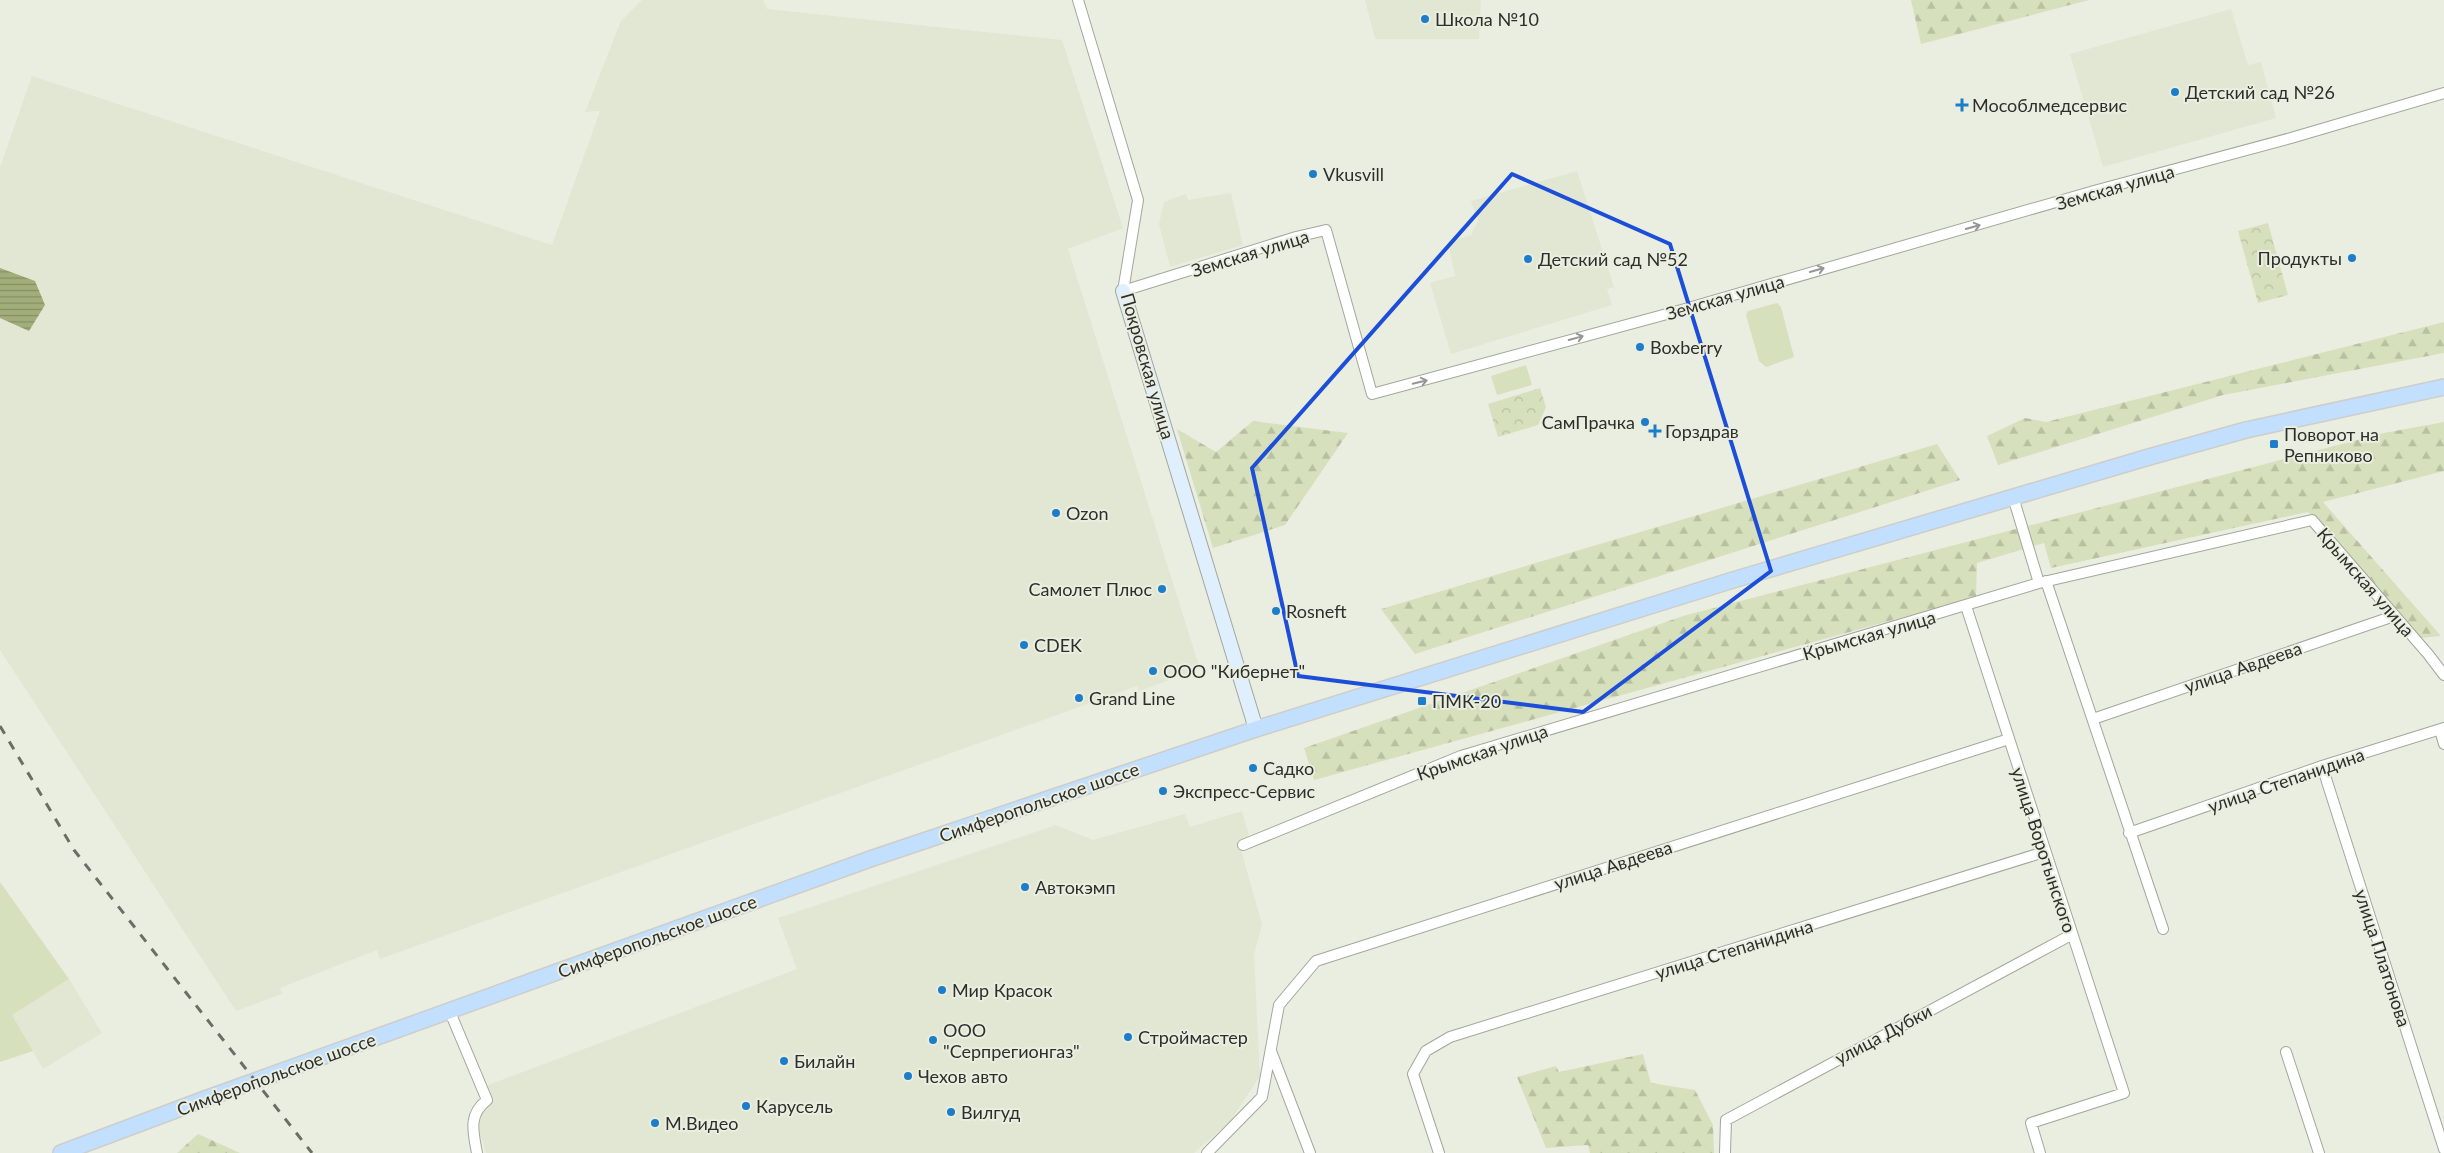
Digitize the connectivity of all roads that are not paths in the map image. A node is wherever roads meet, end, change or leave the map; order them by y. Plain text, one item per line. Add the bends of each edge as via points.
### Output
1 (1078, 0) edge
2 (2444, 93) edge
3 (1123, 291) junction
4 (2444, 386) edge
5 (2013, 497) junction
6 (2043, 582) junction
7 (1966, 606) junction
8 (2394, 616) junction
9 (2444, 675) edge
10 (2093, 719) junction
11 (1256, 729) junction
12 (2442, 729) edge
13 (2008, 738) junction
14 (2444, 744) edge
15 (2322, 766) junction
16 (2129, 833) junction
17 (1242, 845) dead end
18 (2044, 852) junction
19 (2162, 929) dead end
20 (2071, 935) junction
21 (450, 1012) junction
22 (1271, 1050) junction
23 (2286, 1052) dead end
24 (2444, 1149) edge
25 (61, 1153) edge
26 (476, 1153) edge
27 (1207, 1153) edge
28 (1310, 1153) edge
29 (1439, 1153) edge
30 (1725, 1153) edge
31 (2040, 1153) edge
32 (2318, 1153) edge

1 - 3 street, Покровская улица via 1138,200
3 -> 2 street, Земская улица via 1326,230 1372,394
3 - 11 street, Покровская улица
4 - 5 main road, Симферопольское шоссе via 2246,430
5 - 6 street
5 - 11 main road, Симферопольское шоссе via 1733,580
6 - 7 street, Крымская улица
6 - 8 street, Крымская улица via 2312,520
6 - 10 street
7 - 13 street, улица Воротынского
7 - 17 street, Крымская улица via 1460,756
8 - 9 street, Крымская улица
8 - 10 street, улица Авдеева
10 - 16 street
11 - 21 main road, Симферопольское шоссе via 873,858
12 - 14 street
12 - 15 street, улица Степанидина
13 - 18 street, улица Воротынского
13 - 22 street, улица Авдеева via 1316,961 1279,1005
15 - 16 street, улица Степанидина
15 - 24 street, улица Платонова
16 - 19 street
18 - 20 street, улица Воротынского
18 - 29 street, улица Степанидина via 1450,1038 1426,1051 1413,1074
20 - 30 street, улица Дубки via 1726,1120
20 - 31 street, улица Воротынского via 2124,1093 2031,1123
21 - 25 main road, Симферопольское шоссе
21 - 26 street via 487,1100 474,1113 472,1124
22 - 27 street, улица Авдеева via 1262,1097
22 - 28 street
23 - 32 street

